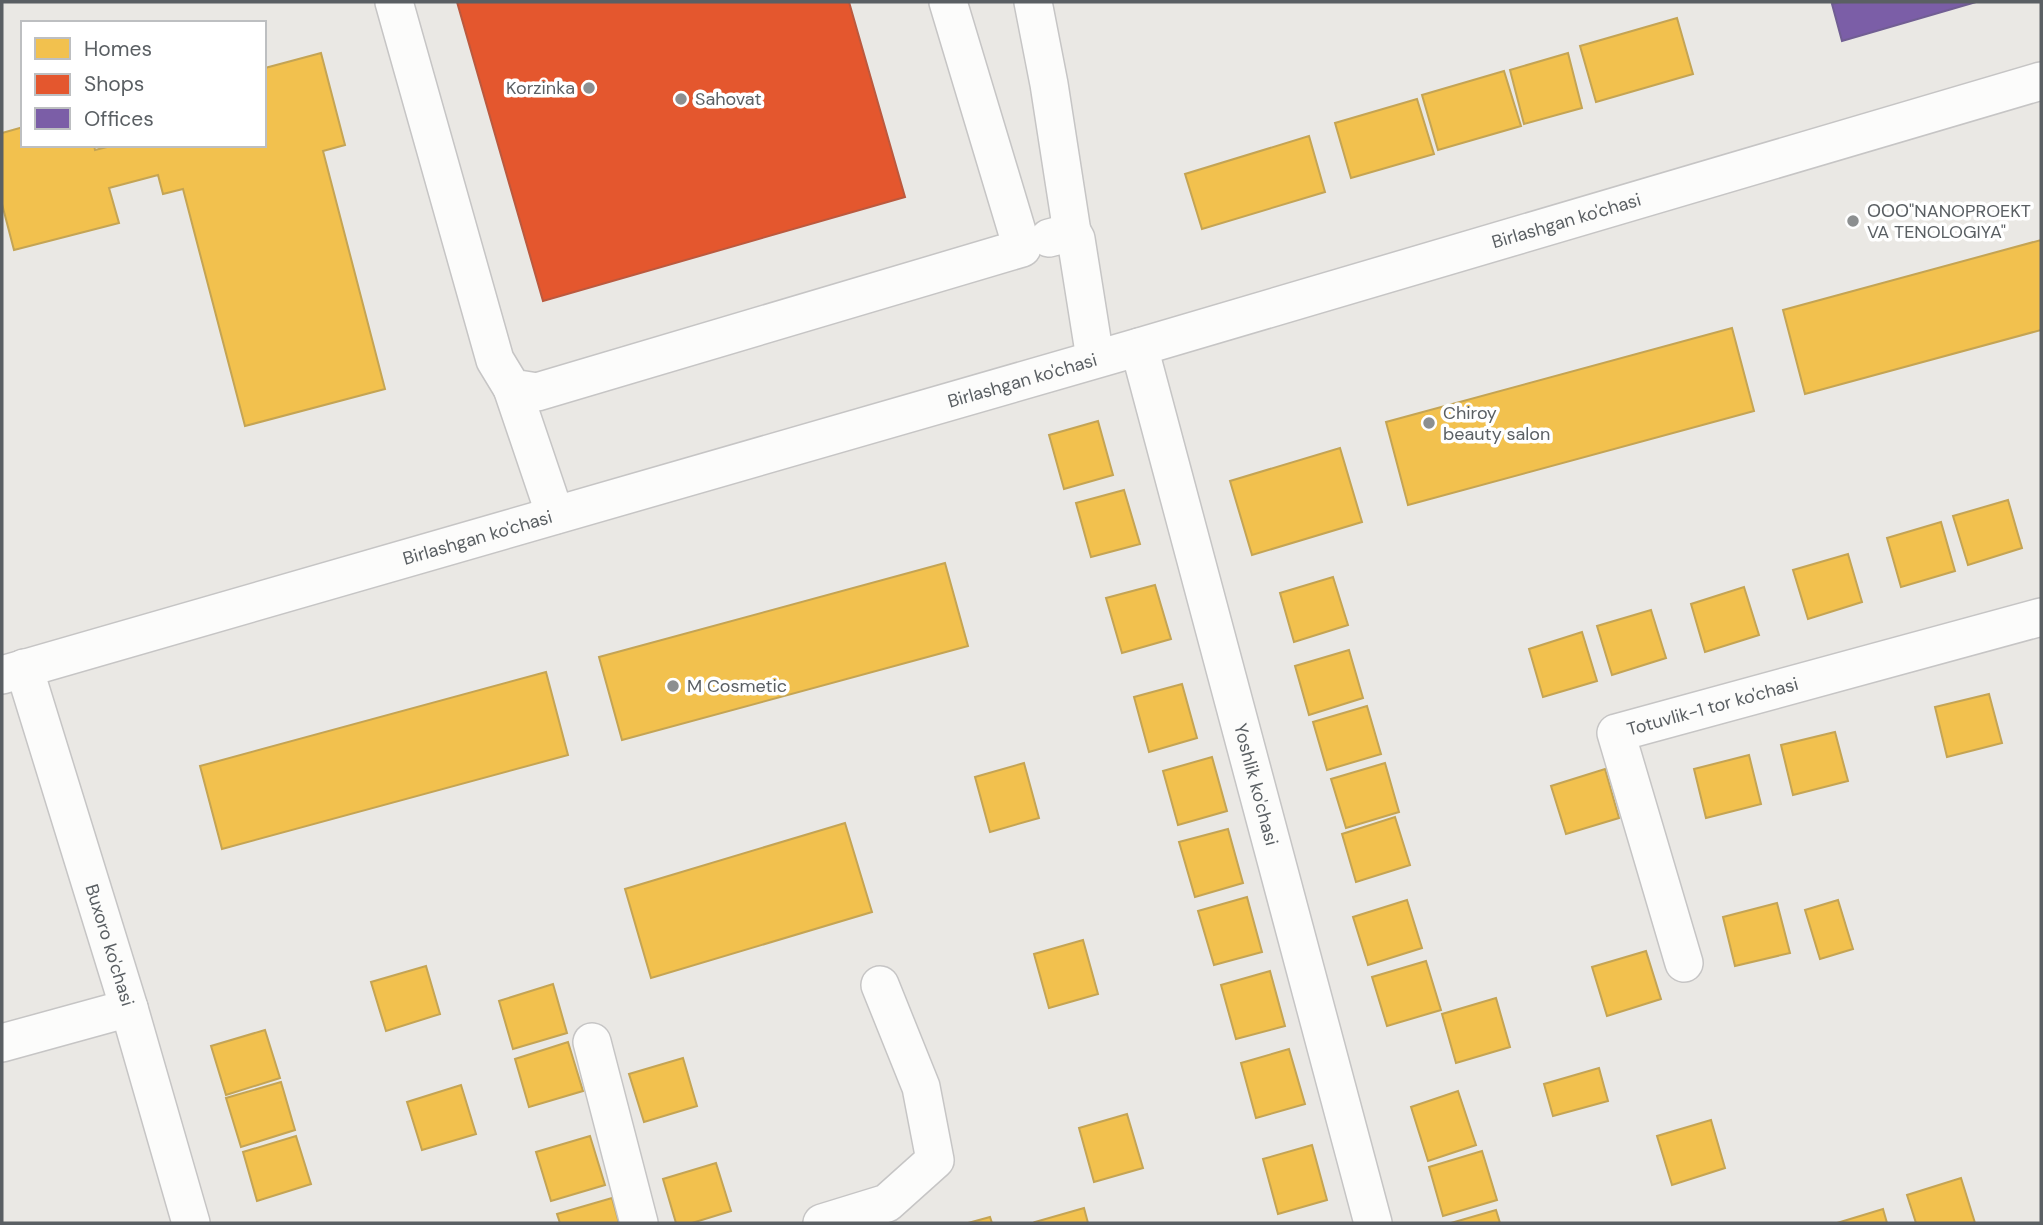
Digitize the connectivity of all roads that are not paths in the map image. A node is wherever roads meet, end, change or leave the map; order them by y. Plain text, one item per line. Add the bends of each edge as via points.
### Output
1 (394, 2) edge
2 (948, 2) edge
3 (1032, 2) edge
4 (2041, 81) edge
5 (1072, 232) junction
6 (1022, 248) junction
7 (1139, 347) junction
8 (1095, 358) junction
9 (512, 388) junction
10 (555, 515) junction
11 (2041, 617) edge
12 (13, 671) edge
13 (1684, 963) dead end
14 (880, 985) dead end
15 (129, 1008) junction
16 (592, 1042) dead end
17 (2, 1043) edge
18 (191, 1223) edge
19 (639, 1223) edge
20 (822, 1223) edge
21 (1373, 1223) edge

1 - 9 street via 495,360
2 - 6 street
3 - 5 street
4 - 7 street, Birlashgan ko'chasi
5 - 6 street
5 - 8 street
6 - 9 street via 537,392
7 - 8 street, Birlashgan ko'chasi
7 - 21 street, Yoshlik ko'chasi
8 - 10 street, Birlashgan ko'chasi
9 - 10 street
10 - 12 street, Birlashgan ko'chasi
11 - 13 street, Totuvlik-1 tor ko'chasi via 1616,733
12 - 15 street, Buxoro ko'chasi
14 - 20 street via 921,1087 935,1160 887,1203
15 - 17 street
15 - 18 street, Buxoro ko'chasi
16 - 19 street

